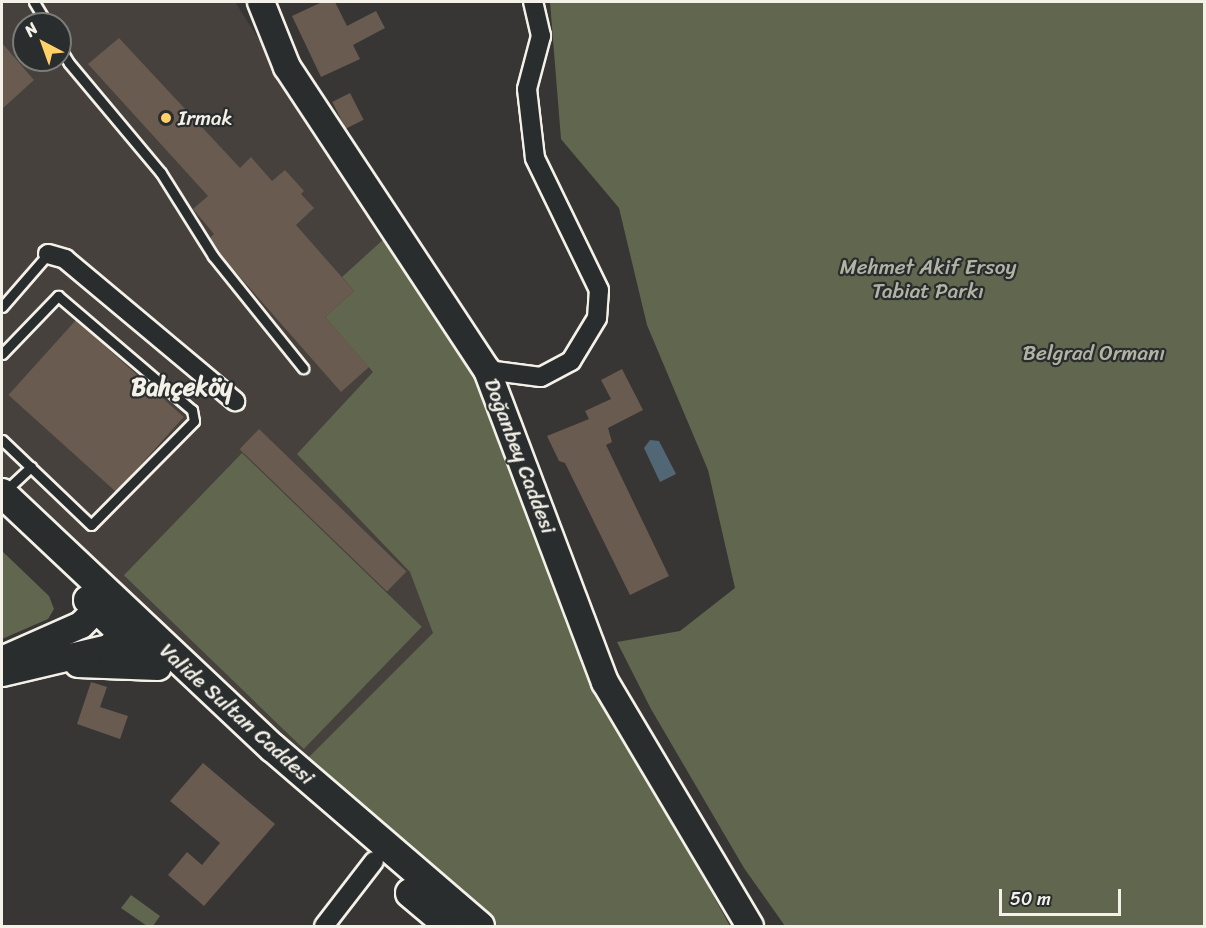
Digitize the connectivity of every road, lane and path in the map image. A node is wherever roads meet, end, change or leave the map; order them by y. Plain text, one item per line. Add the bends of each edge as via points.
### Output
1 (261, 2) edge
2 (533, 2) edge
3 (72, 63) edge
4 (48, 254) joint
5 (2, 308) edge
6 (2, 354) edge
7 (303, 368) dead end
8 (487, 370) junction
9 (234, 401) dead end
10 (2, 440) edge
11 (31, 467) junction
12 (2, 502) edge
13 (97, 609) junction
14 (125, 623) junction
15 (2, 660) edge
16 (54, 663) junction
17 (158, 667) junction
18 (2, 673) edge
19 (374, 861) junction
20 (324, 927) edge
21 (449, 927) edge
22 (480, 927) edge
23 (750, 927) edge

1 - 8 street, Doğanbey Caddesi via 287,67
2 - 8 street via 541,36 527,89 535,158 599,290 597,318 571,361 542,377
3 - 7 lane via 161,173 213,256
4 - 5 lane
4 - 9 street via 65,259
6 - 11 lane via 58,296 192,410 194,421 91,525
8 - 23 street, Doğanbey Caddesi via 605,682
10 - 11 lane
11 - 12 lane
12 - 13 main road, Valide Sultan Caddesi
12 - 14 main road, Valide Sultan Caddesi
13 - 14 main road, Valide Sultan Caddesi
13 - 15 street via 81,625
14 - 16 street via 109,648
14 - 17 main road, Valide Sultan Caddesi
14 - 22 main road, Valide Sultan Caddesi
16 - 17 street
16 - 18 street
17 - 19 main road, Valide Sultan Caddesi
19 - 20 street
19 - 21 main road, Valide Sultan Caddesi

